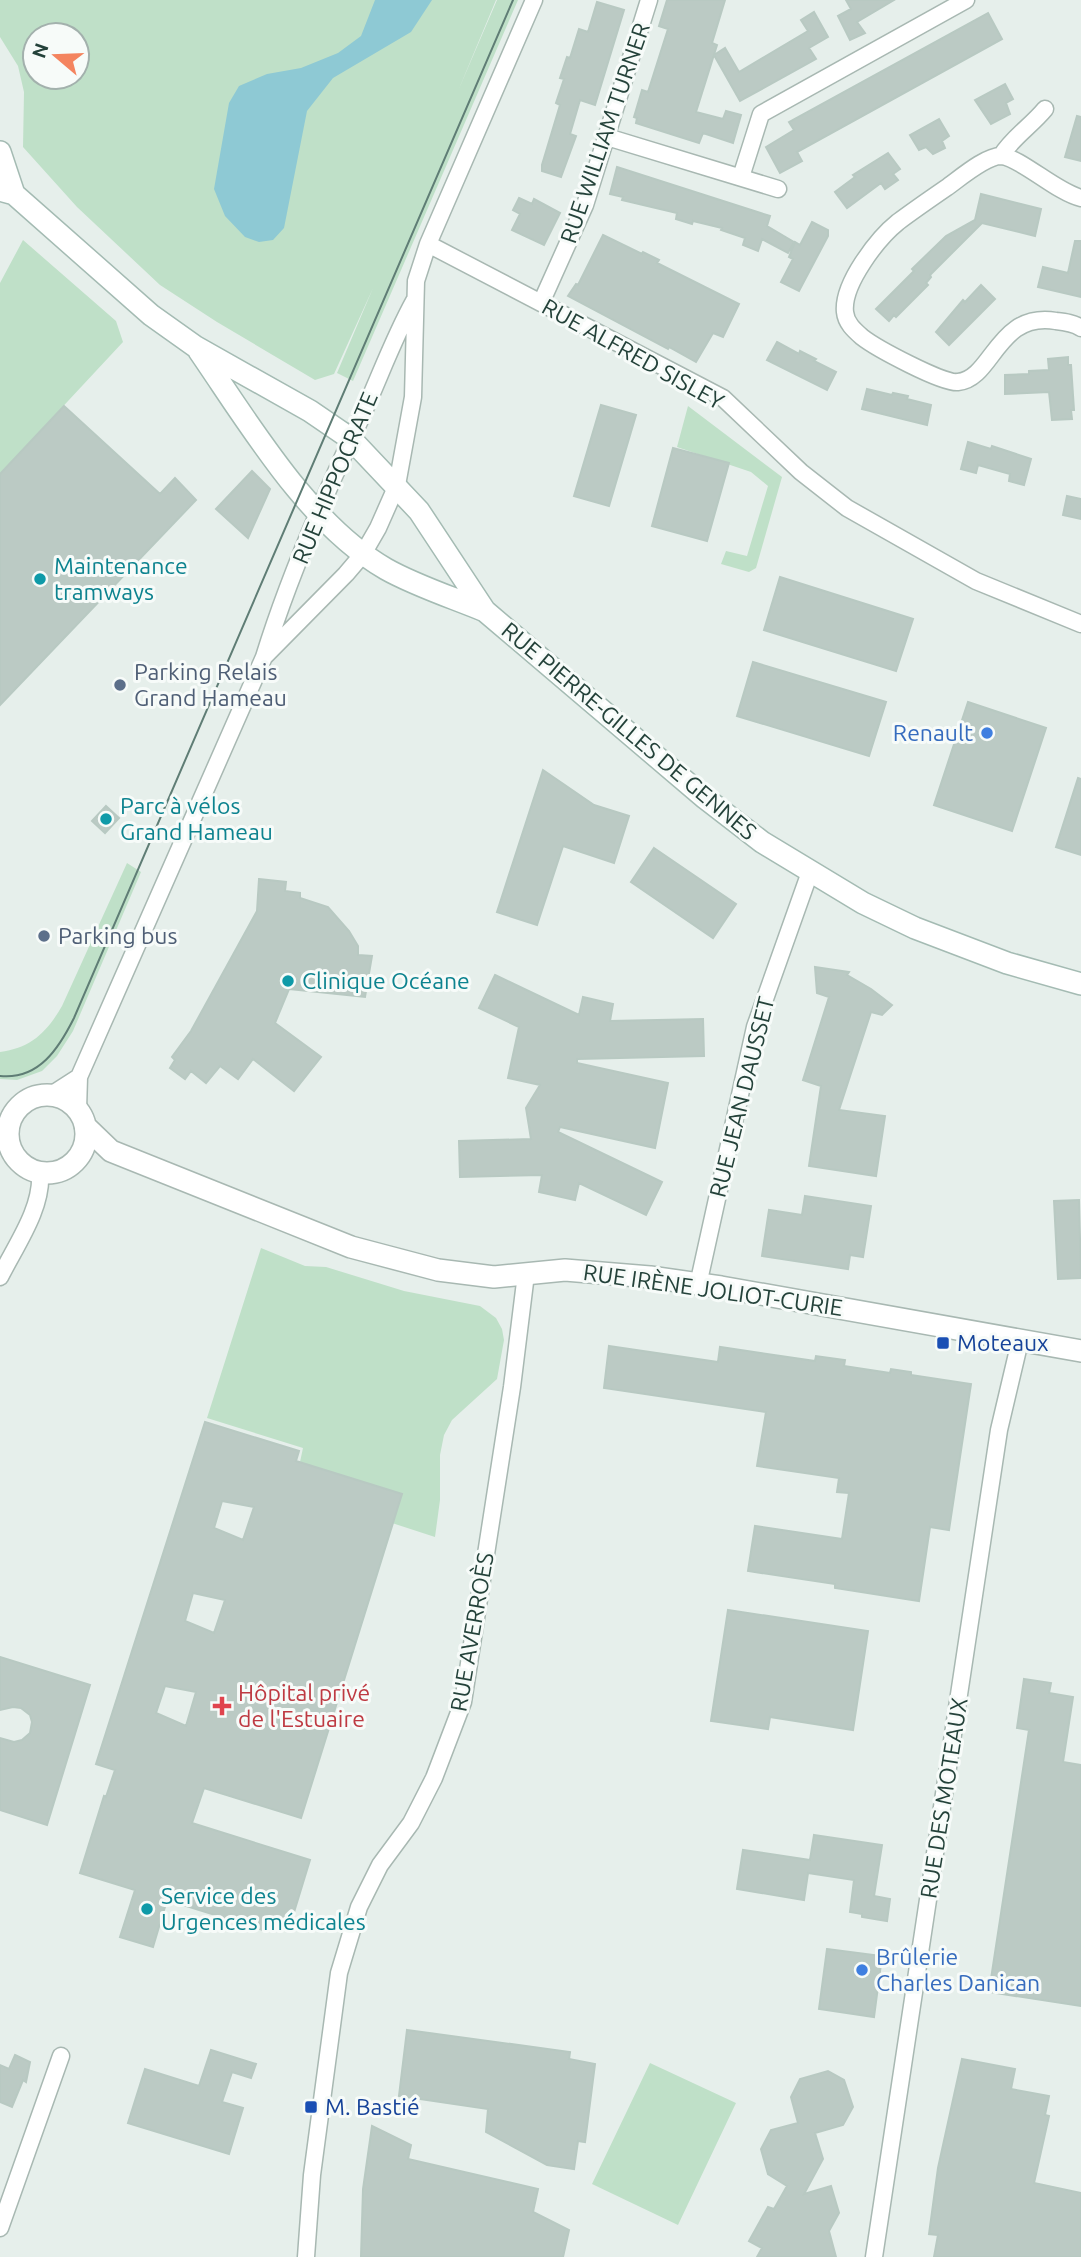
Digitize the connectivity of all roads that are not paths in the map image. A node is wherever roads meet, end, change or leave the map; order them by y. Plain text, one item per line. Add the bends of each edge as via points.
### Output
1 (534, 0) edge
2 (649, 0) edge
3 (966, 0) edge
4 (1045, 109) dead end
5 (607, 137) junction
6 (0, 152) edge
7 (1001, 156) junction
8 (741, 177) junction
9 (778, 189) dead end
10 (7, 192) edge
11 (1081, 198) edge
12 (428, 244) junction
13 (414, 301) junction
14 (541, 303) junction
15 (1081, 328) edge
16 (196, 347) junction
17 (351, 439) junction
18 (397, 485) junction
19 (319, 514) junction
20 (363, 554) junction
21 (485, 611) junction
22 (1081, 624) edge
23 (264, 657) junction
24 (810, 872) junction
25 (1081, 984) edge
26 (79, 1077) junction
27 (51, 1095) junction
28 (26, 1101) junction
29 (0, 1107) edge
30 (81, 1118) junction
31 (4, 1133) edge
32 (111, 1151) junction
33 (79, 1156) junction
34 (40, 1172) junction
35 (526, 1274) junction
36 (0, 1276) edge
37 (698, 1285) junction
38 (1020, 1340) junction
39 (1081, 1351) edge
40 (61, 2056) dead end
41 (0, 2228) edge
42 (306, 2257) edge
43 (874, 2257) edge

1 - 12 street, RUE HIPPOCRATE
2 - 5 street, RUE WILLIAM TURNER
3 - 8 street via 761,114
4 - 7 street
5 - 8 street
5 - 14 street, RUE WILLIAM TURNER via 585,205
6 - 10 main road, RUE PIERRE-GILLES DE GENNES
7 - 11 street via 1067,195
7 - 15 street via 982,162 880,240 850,288 845,311 850,327 897,357 957,383 972,378 1012,332 1034,320
8 - 9 street
10 - 16 main road, RUE PIERRE-GILLES DE GENNES via 151,315
12 - 13 street, RUE HIPPOCRATE
12 - 14 street, RUE ALFRED SISLEY
13 - 17 street, RUE HIPPOCRATE
13 - 18 street, RUE HIPPOCRATE via 413,397
14 - 22 street, RUE ALFRED SISLEY via 723,398 801,472 847,508 976,581
16 - 17 main road, RUE PIERRE-GILLES DE GENNES
16 - 19 main road, RUE PIERRE-GILLES DE GENNES via 261,442
17 - 18 main road, RUE PIERRE-GILLES DE GENNES
17 - 19 street, RUE HIPPOCRATE
18 - 20 street, RUE HIPPOCRATE
18 - 21 main road, RUE PIERRE-GILLES DE GENNES
19 - 20 main road, RUE PIERRE-GILLES DE GENNES
19 - 23 street, RUE HIPPOCRATE
20 - 21 main road, RUE PIERRE-GILLES DE GENNES via 388,570
20 - 23 street, RUE HIPPOCRATE
21 - 24 main road, RUE PIERRE-GILLES DE GENNES via 705,799
23 - 26 street, RUE HIPPOCRATE
24 - 25 main road, RUE PIERRE-GILLES DE GENNES via 915,928 1007,963
24 - 37 street, RUE JEAN DAUSSET via 755,1027
26 - 27 street
26 - 30 street, RUE HIPPOCRATE
27 - 28 main road
27 - 30 main road via 70,1102
28 - 29 main road
28 - 31 main road
30 - 32 main road, RUE IRÈNE JOLIOT-CURIE
30 - 33 main road via 85,1141
31 - 34 main road via 22,1164
32 - 33 main road
32 - 35 main road, RUE IRÈNE JOLIOT-CURIE via 351,1247 438,1270 494,1277
33 - 34 main road via 55,1172
34 - 36 street via 35,1206
35 - 37 main road, RUE IRÈNE JOLIOT-CURIE via 601,1272
35 - 42 street, RUE AVERROÈS via 463,1702 431,1785 359,1907 339,1973 312,2175
37 - 38 main road, RUE IRÈNE JOLIOT-CURIE
38 - 39 main road, RUE IRÈNE JOLIOT-CURIE
38 - 43 street, RUE DES MOTEAUX via 999,1430
40 - 41 street

